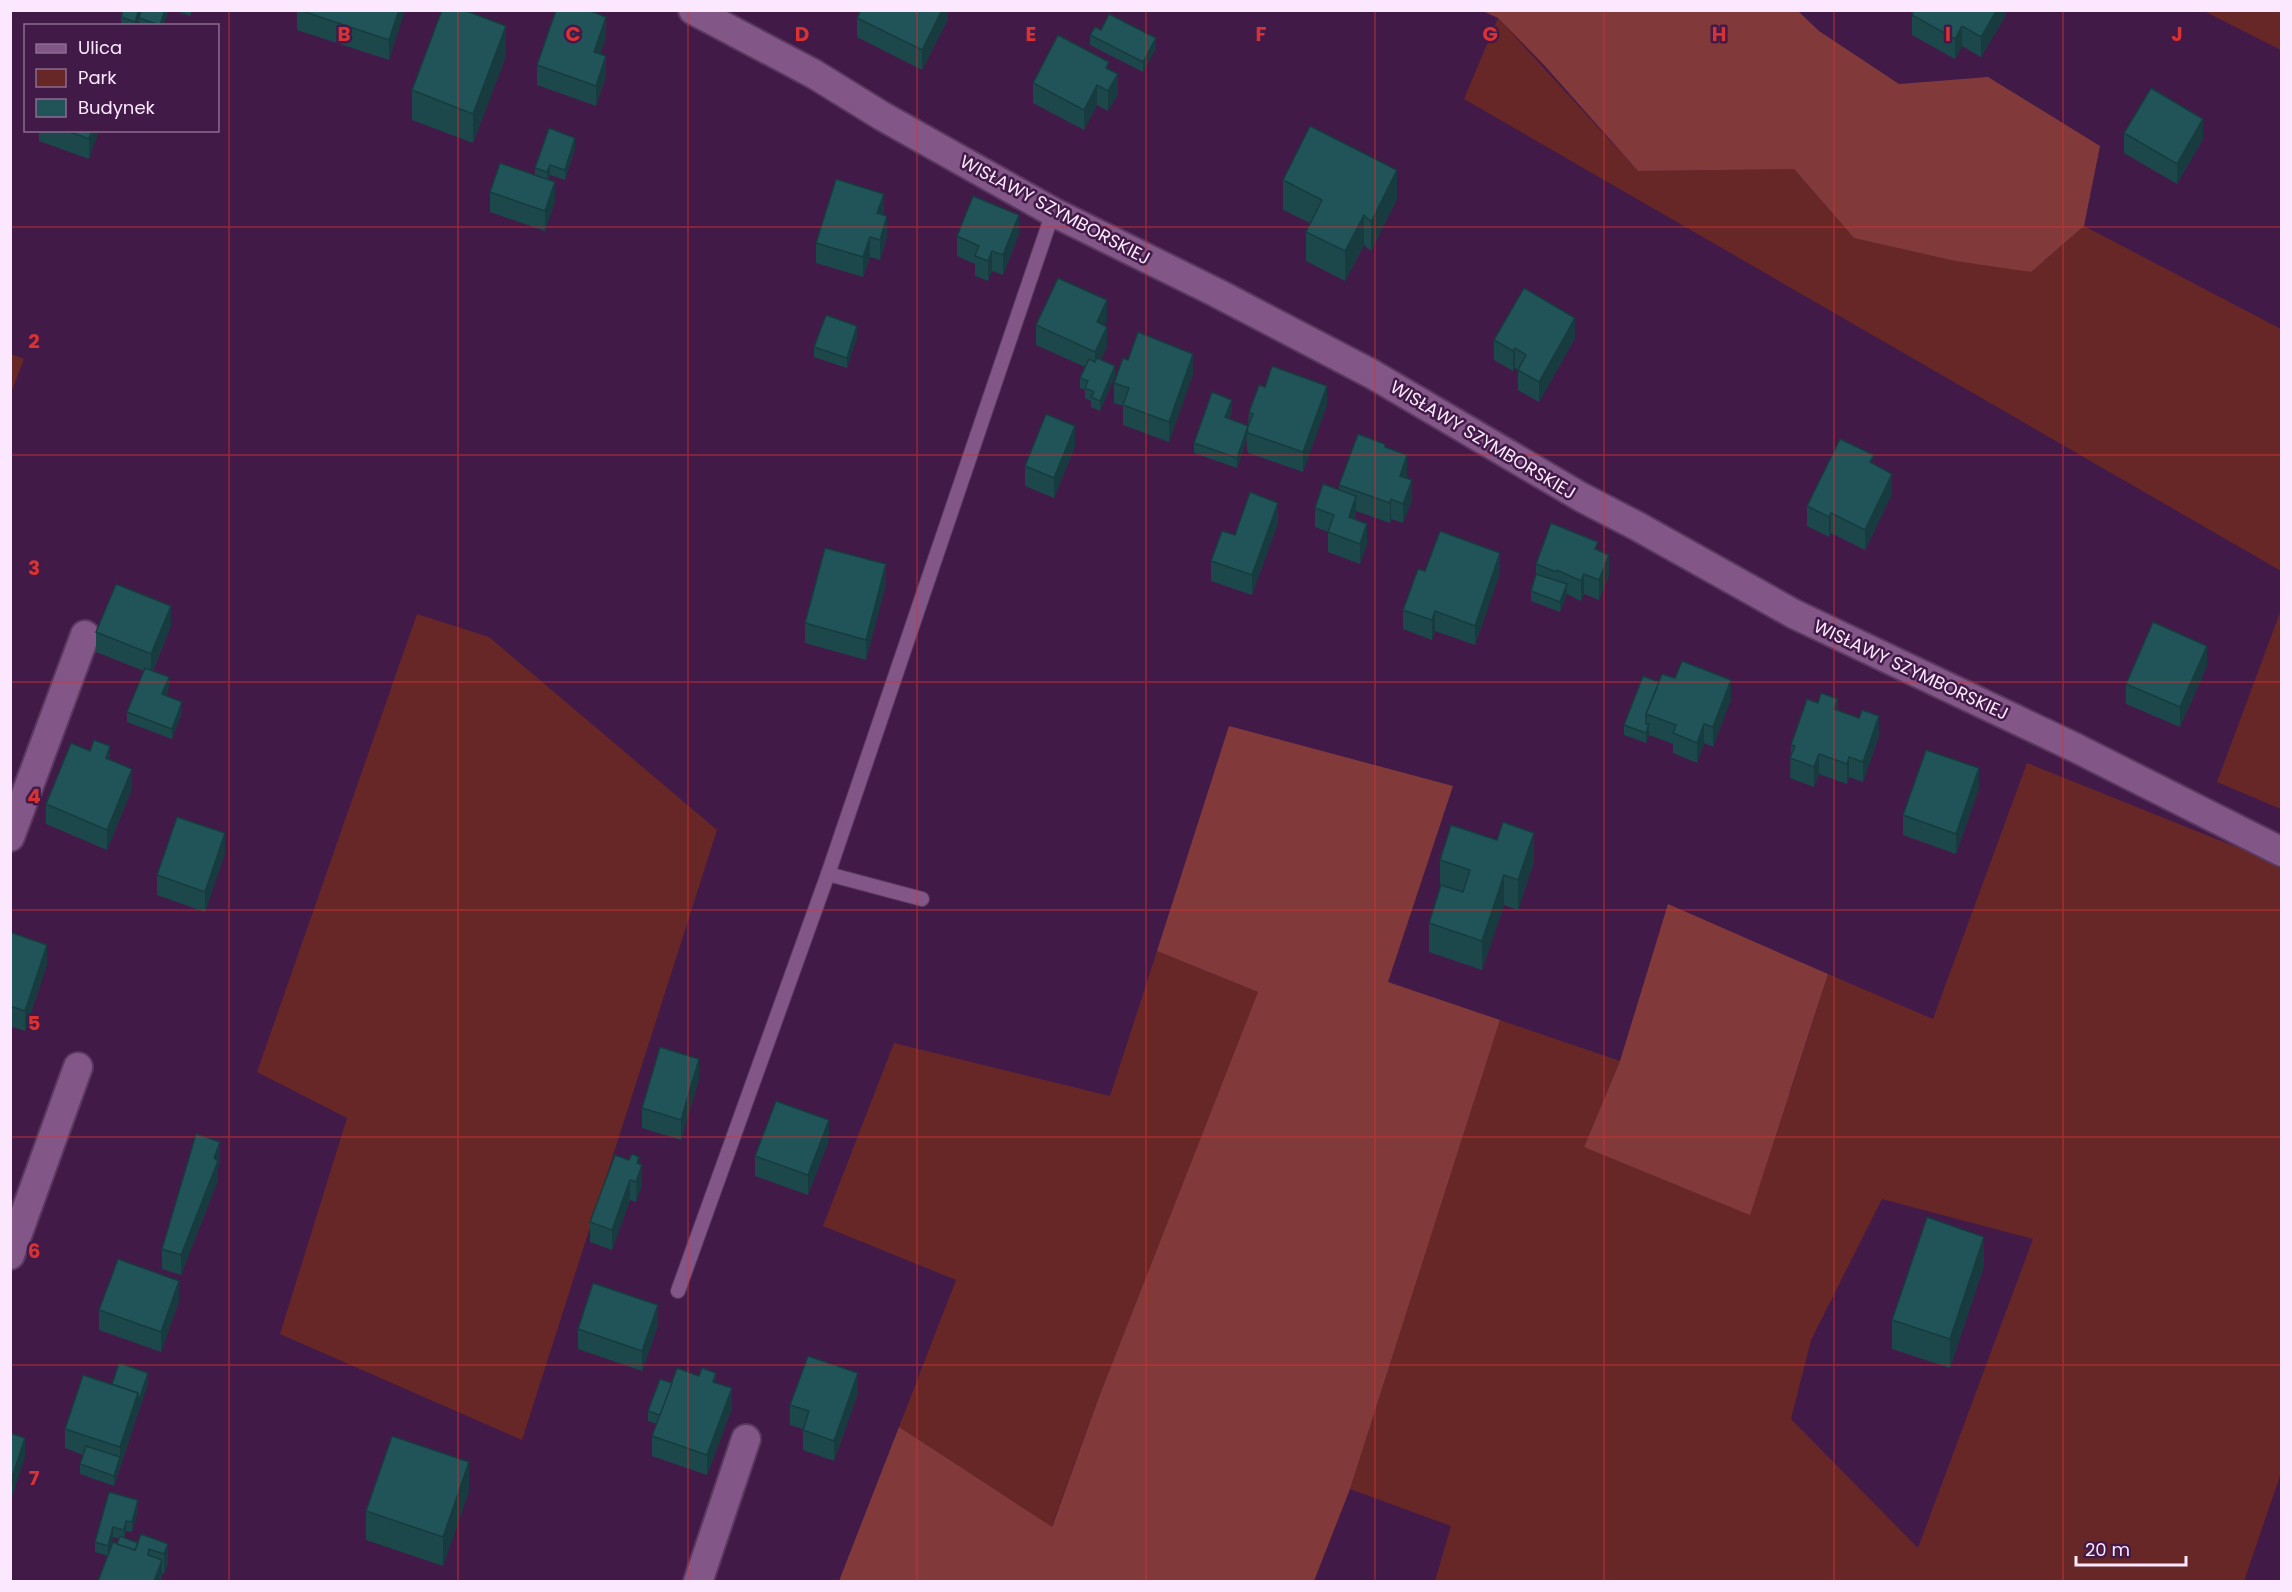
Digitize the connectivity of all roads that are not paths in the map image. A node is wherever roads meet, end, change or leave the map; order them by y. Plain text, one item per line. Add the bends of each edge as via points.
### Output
1 (693, 10) edge
2 (1053, 212) junction
3 (85, 635) dead end
4 (10, 837) edge
5 (2282, 852) edge
6 (828, 874) junction
7 (922, 899) dead end
8 (78, 1067) dead end
9 (10, 1255) edge
10 (678, 1291) dead end
11 (746, 1439) dead end
12 (698, 1581) edge

1 - 2 street, WISŁAWY SZYMBORSKIEJ via 814,74
2 - 5 street, WISŁAWY SZYMBORSKIEJ via 1372,374 1581,497 1794,614 2076,748
2 - 6 lane
3 - 4 street
6 - 7 lane
6 - 10 lane
8 - 9 street
11 - 12 street

